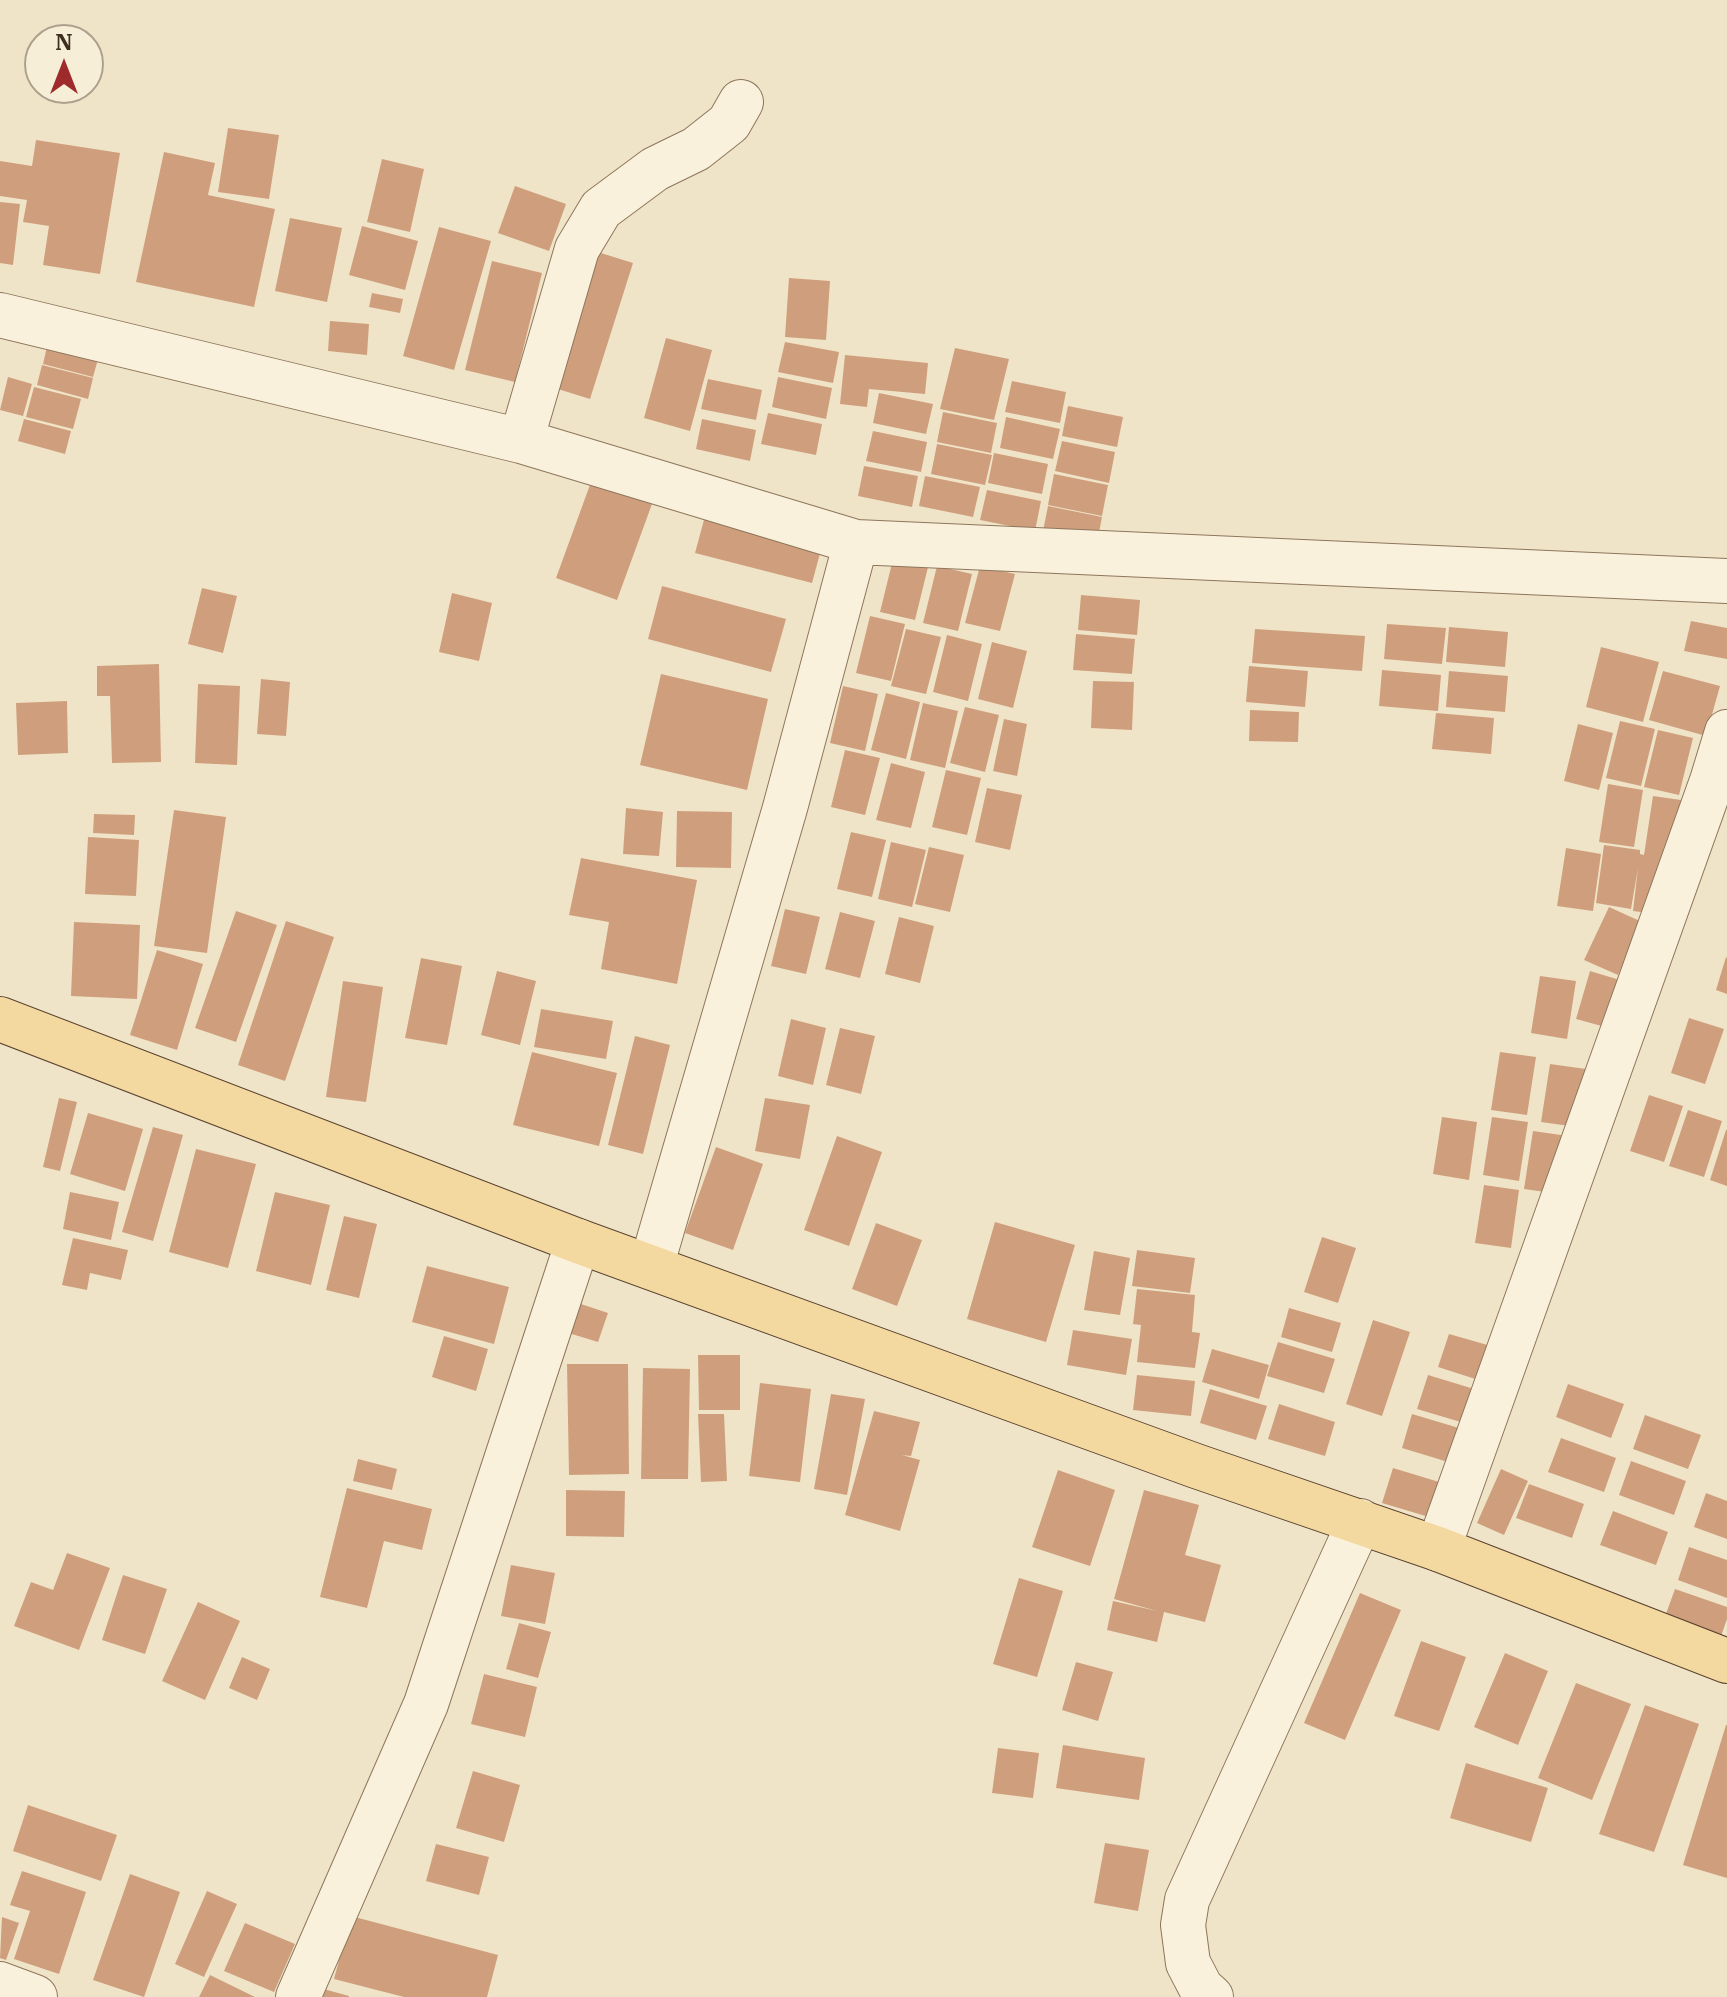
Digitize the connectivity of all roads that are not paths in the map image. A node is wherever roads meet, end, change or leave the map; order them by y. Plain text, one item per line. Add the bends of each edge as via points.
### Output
1 (741, 102) dead end
2 (0, 315) edge
3 (521, 441) junction
4 (856, 542) junction
5 (1727, 581) edge
6 (1727, 732) edge
7 (0, 1019) edge
8 (578, 1241) junction
9 (651, 1267) junction
10 (1360, 1521) junction
11 (1438, 1549) junction
12 (1727, 1661) edge
13 (0, 1984) edge
14 (35, 1997) edge
15 (298, 1997) edge
16 (1211, 1997) edge

1 - 3 street via 729,123 696,149 655,169 601,209 577,249
2 - 3 street
3 - 4 street
4 - 5 street
4 - 9 street via 785,808
6 - 11 street
7 - 8 main road
8 - 9 main road
8 - 15 street via 426,1704
9 - 10 main road
10 - 11 main road
10 - 16 street via 1187,1900 1183,1925 1188,1963
11 - 12 main road
13 - 14 street

